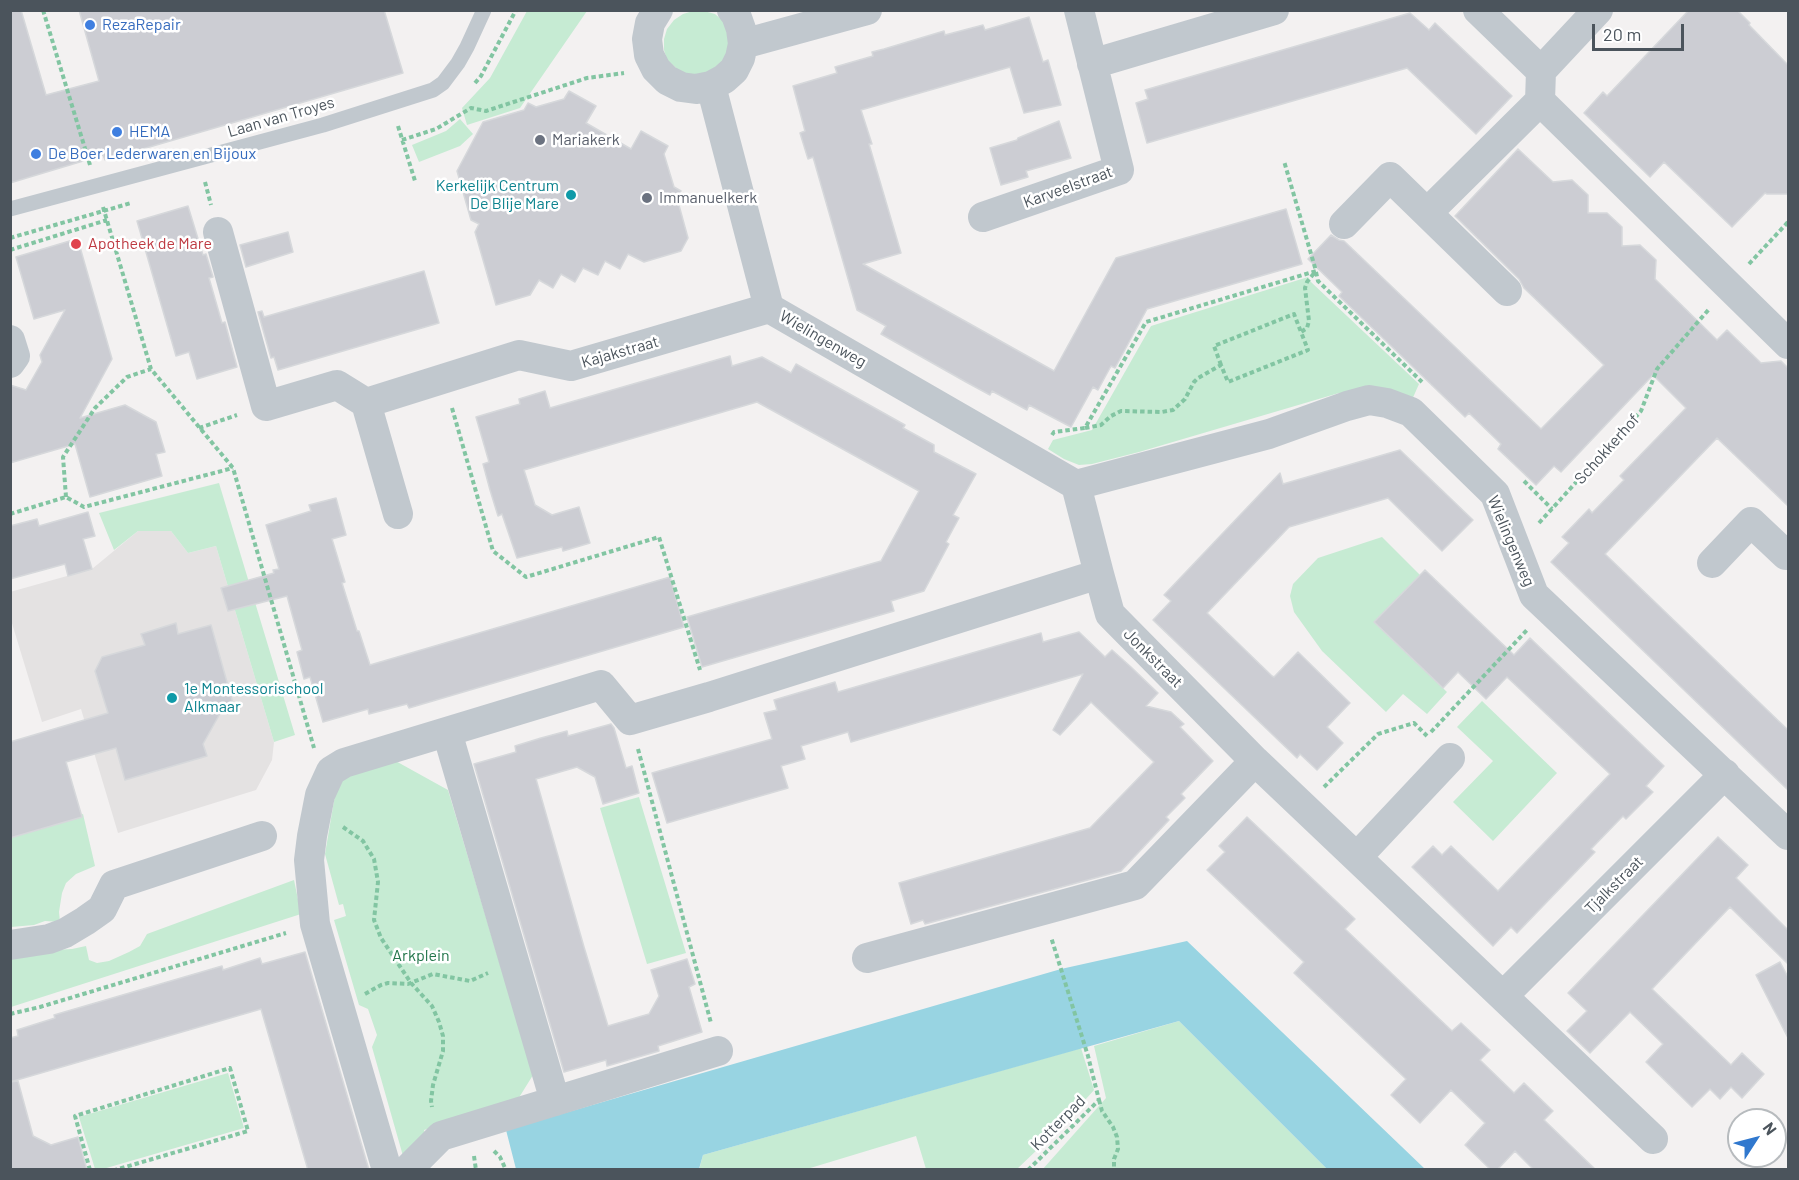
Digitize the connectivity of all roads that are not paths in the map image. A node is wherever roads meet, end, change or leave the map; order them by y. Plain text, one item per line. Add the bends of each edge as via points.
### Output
1 (484, 10) edge
2 (658, 10) edge
3 (732, 10) edge
4 (867, 10) edge
5 (1079, 10) edge
6 (1274, 10) edge
7 (1478, 10) edge
8 (1598, 10) edge
9 (743, 44) junction
10 (1092, 64) junction
11 (1541, 71) junction
12 (711, 86) junction
13 (1540, 101) junction
14 (10, 209) edge
15 (1427, 213) junction
16 (983, 217) dead end
17 (1344, 224) dead end
18 (218, 232) dead end
19 (1507, 291) dead end
20 (769, 308) junction
21 (10, 340) edge
22 (1788, 344) edge
23 (10, 363) edge
24 (366, 402) junction
25 (1076, 485) junction
26 (398, 514) dead end
27 (1788, 555) edge
28 (1712, 562) dead end
29 (1099, 574) junction
30 (447, 732) junction
31 (1450, 758) road end
32 (1255, 761) junction
33 (1725, 774) junction
34 (1788, 835) edge
35 (262, 836) dead end
36 (1357, 857) junction
37 (10, 945) edge
38 (867, 958) dead end
39 (1503, 996) junction
40 (718, 1051) road end
41 (555, 1101) junction
42 (1653, 1139) dead end
43 (387, 1170) edge
44 (407, 1170) edge

1 - 14 lane, Laan van Troyes via 468,47 434,90 323,125
2 - 12 street via 647,39 656,69 681,87
3 - 9 street
4 - 9 street
5 - 10 street, Karveelstraat
6 - 10 street
7 - 11 street
8 - 11 street
9 - 12 street via 734,70
10 - 16 street, Karveelstraat via 1119,170
11 - 13 street
12 - 20 street, Wielingenweg
13 - 15 street
13 - 22 street
15 - 17 street via 1390,177
15 - 19 street
18 - 24 street via 266,406 337,385
20 - 24 street, Kajakstraat via 572,366 519,355
20 - 25 street, Wielingenweg
21 - 23 street via 15,356
24 - 26 street
25 - 29 street
25 - 33 street, Wielingenweg via 1269,434 1368,400 1411,411 1495,494 1534,595
27 - 28 street via 1751,522
29 - 30 street via 630,720 601,685
29 - 32 street, Jonkstraat via 1110,614
30 - 41 street
30 - 43 street via 344,763 331,771 315,818 309,860 315,924
31 - 36 street
32 - 36 street
32 - 38 street via 1135,885
33 - 34 street, Wielingenweg
33 - 39 street, Tjalkstraat
35 - 37 street via 114,885 102,909 75,927 49,939
36 - 39 street
39 - 42 street
40 - 41 street
41 - 44 street via 441,1136

